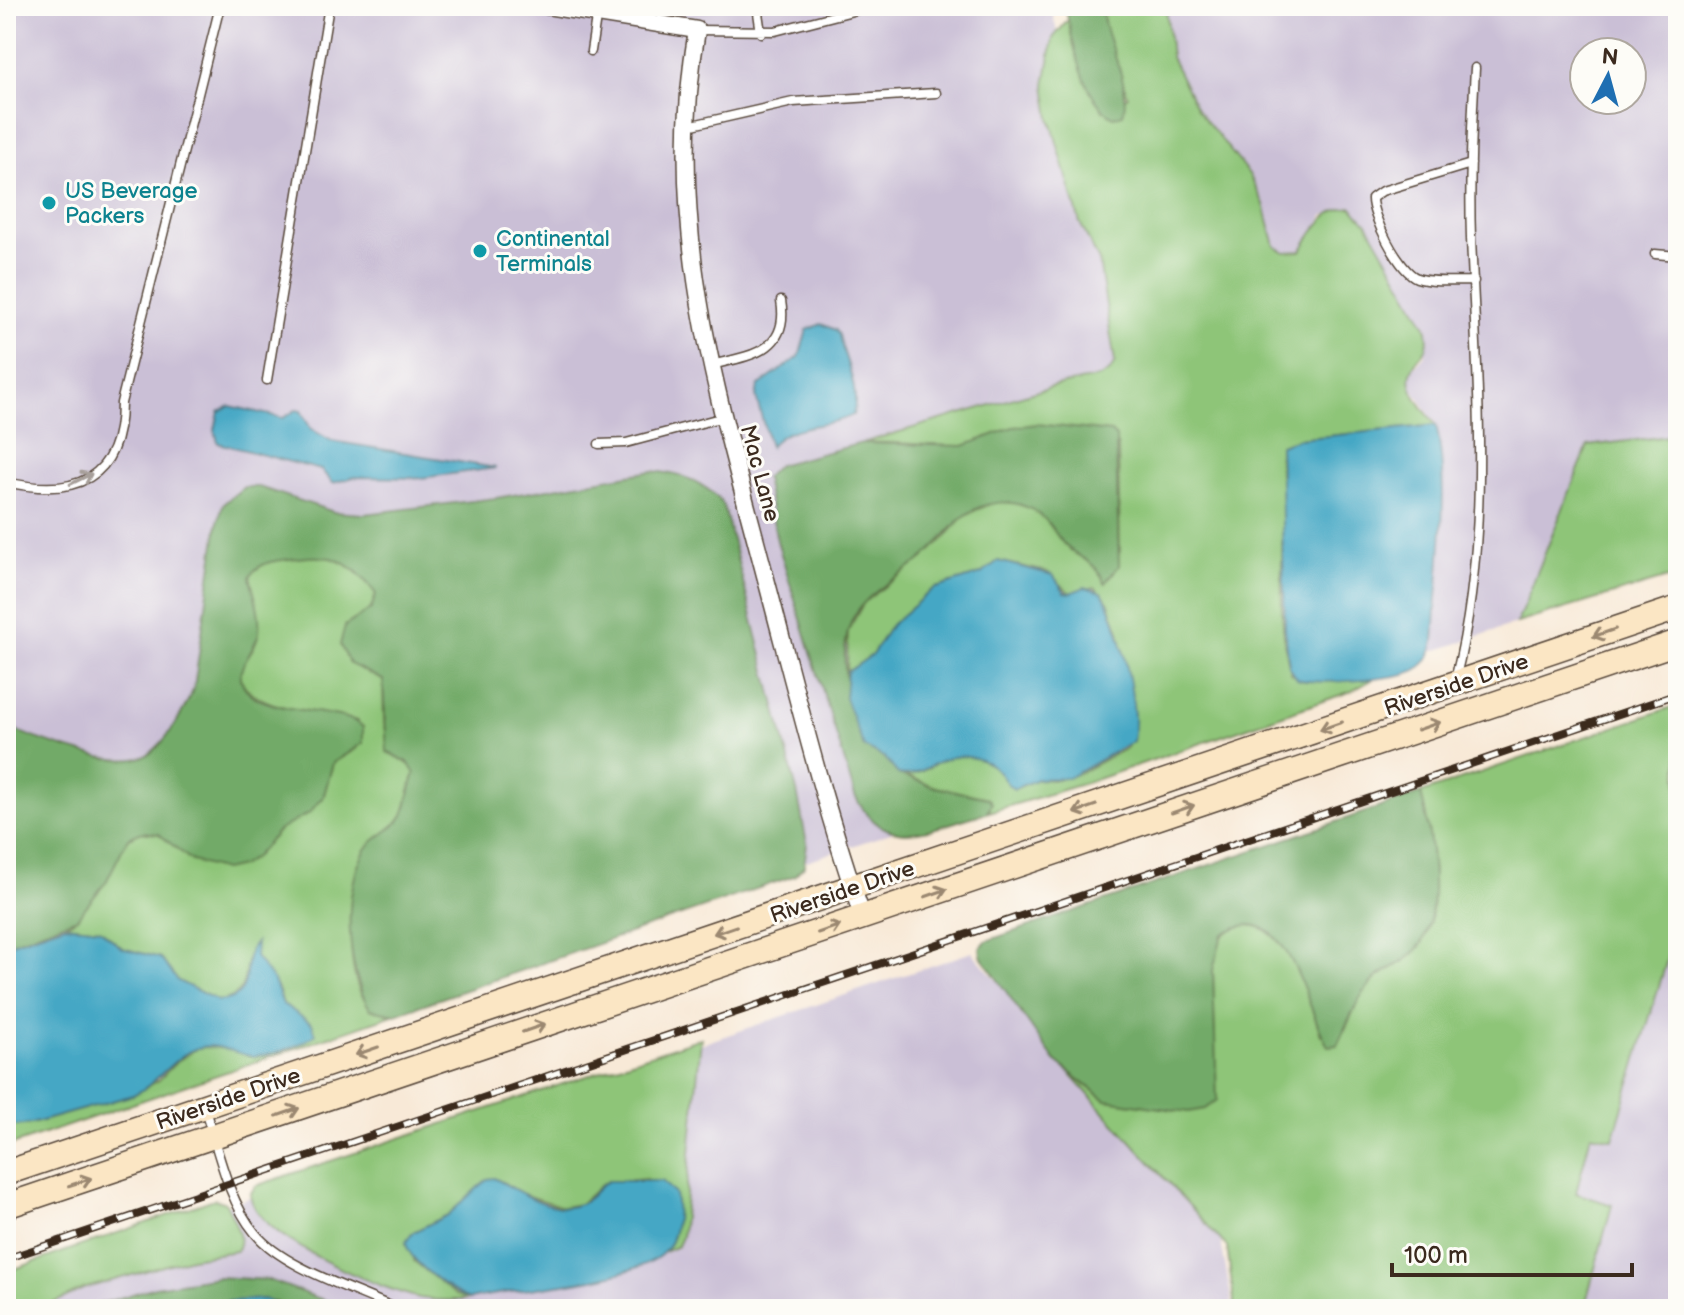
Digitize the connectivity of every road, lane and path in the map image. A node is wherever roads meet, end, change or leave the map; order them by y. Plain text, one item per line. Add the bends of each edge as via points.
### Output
1 (220, 6) edge
2 (329, 6) edge
3 (547, 6) edge
4 (757, 6) edge
5 (872, 6) edge
6 (597, 10) edge
7 (697, 30) junction
8 (761, 33) junction
9 (591, 51) dead end
10 (1475, 68) dead end
11 (936, 93) dead end
12 (687, 126) junction
13 (1471, 164) junction
14 (1655, 254) dead end
15 (1678, 256) edge
16 (1474, 281) junction
17 (781, 301) dead end
18 (711, 365) junction
19 (267, 380) dead end
20 (724, 417) junction
21 (599, 444) dead end
22 (6, 482) edge
23 (1678, 608) edge
24 (1678, 642) edge
25 (1454, 684) junction
26 (852, 887) junction
27 (863, 918) junction
28 (204, 1106) junction
29 (214, 1137) junction
30 (6, 1173) edge
31 (6, 1206) edge
32 (396, 1309) edge
33 (1167, 1309) edge
34 (1186, 1309) edge

22 -> 1 lane via 53,489 88,477 117,445 121,403
2 - 19 lane
3 - 6 street
4 - 8 lane
5 - 8 lane
6 - 7 street
6 - 9 lane
7 - 8 lane
7 - 12 street, Mac Lane
10 - 13 lane
11 - 12 lane via 793,102
12 - 18 street, Mac Lane via 690,252
13 - 16 lane
13 - 16 lane via 1382,191 1372,198 1371,208 1401,264 1416,277
14 - 15 lane
16 - 25 lane via 1480,453 1473,582
17 - 18 lane via 782,328 772,343 759,352
18 - 20 street, Mac Lane
20 - 21 lane via 626,443
20 - 26 street, Mac Lane
23 -> 25 main road, Riverside Drive
27 -> 24 main road, Riverside Drive
25 -> 26 main road, Riverside Drive
26 - 27 street, Mac Lane
26 -> 28 main road, Riverside Drive
29 -> 27 main road, Riverside Drive
28 - 29 lane
28 - 30 main road, Riverside Drive
31 -> 29 main road, Riverside Drive
29 - 32 lane via 236,1200 257,1236 296,1262
33 - 34 lane

